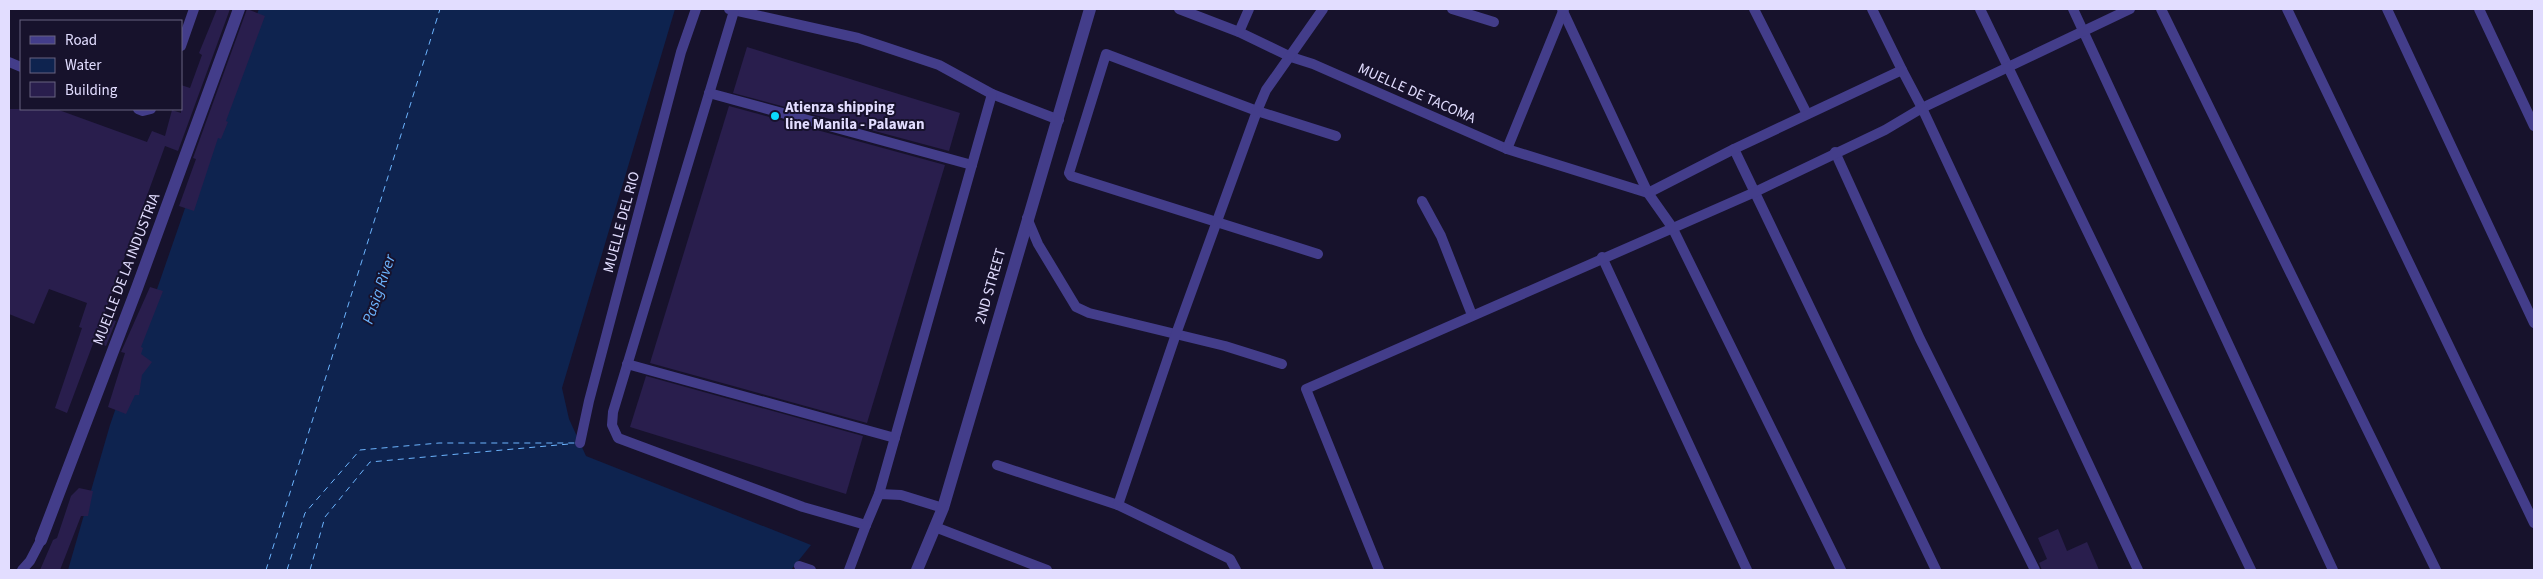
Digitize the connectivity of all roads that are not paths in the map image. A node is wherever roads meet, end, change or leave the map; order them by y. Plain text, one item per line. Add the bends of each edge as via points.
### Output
1 (194, 9) edge
2 (239, 9) edge
3 (696, 9) edge
4 (1090, 9) edge
5 (1179, 9) edge
6 (1249, 9) edge
7 (1323, 9) edge
8 (1452, 9) edge
9 (1754, 9) edge
10 (1872, 9) edge
11 (1980, 9) edge
12 (2073, 9) edge
13 (2130, 9) edge
14 (2161, 9) edge
15 (2287, 9) edge
16 (2387, 9) edge
17 (2479, 9) edge
18 (731, 10) edge
19 (1563, 10) edge
20 (1494, 22) dead end
21 (2083, 31) junction
22 (1239, 32) junction
23 (182, 43) edge
24 (1291, 57) junction
25 (2008, 68) junction
26 (1902, 70) junction
27 (709, 93) junction
28 (992, 94) junction
29 (1922, 108) junction
30 (1256, 110) junction
31 (1807, 114) junction
32 (1059, 120) junction
33 (2534, 126) edge
34 (1336, 136) dead end
35 (1507, 149) junction
36 (1734, 149) junction
37 (1835, 152) junction
38 (972, 165) junction
39 (1755, 192) junction
40 (1648, 193) junction
41 (1422, 202) dead end
42 (1027, 217) junction
43 (1216, 222) junction
44 (1672, 228) junction
45 (1318, 254) dead end
46 (1602, 257) junction
47 (1472, 315) junction
48 (2534, 323) edge
49 (1176, 334) junction
50 (627, 364) junction
51 (1282, 364) dead end
52 (895, 438) junction
53 (580, 444) dead end
54 (996, 464) dead end
55 (879, 494) junction
56 (1118, 505) junction
57 (944, 508) junction
58 (2534, 523) edge
59 (866, 525) junction
60 (935, 527) junction
61 (41, 540) joint
62 (799, 566) dead end
63 (22, 570) edge
64 (811, 570) edge
65 (849, 570) edge
66 (917, 570) edge
67 (1047, 570) edge
68 (1236, 570) edge
69 (1379, 570) edge
70 (1747, 570) edge
71 (1841, 570) edge
72 (1936, 570) edge
73 (2035, 570) edge
74 (2138, 570) edge
75 (2251, 570) edge
76 (2333, 570) edge
77 (2436, 570) edge

1 - 23 lane
2 - 61 street, MUELLE DE LA INDUSTRIA via 165,215
3 - 53 lane, MUELLE DEL RIO via 681,52
4 - 32 street, 2ND STREET
5 - 22 lane, MUELLE DE TACOMA
6 - 22 lane
7 - 24 lane
8 - 20 lane
9 - 31 lane
10 - 26 lane
11 - 25 lane
12 - 21 lane
13 - 21 lane
14 - 77 lane
15 - 58 lane
16 - 48 lane
17 - 33 lane
18 - 27 lane
18 - 28 lane via 867,41 939,65
19 - 35 lane
19 - 40 lane
21 - 25 lane
21 - 76 lane
22 - 24 lane, MUELLE DE TACOMA
24 - 30 lane via 1266,90
24 - 35 lane, MUELLE DE TACOMA
25 - 29 lane
25 - 75 lane
26 - 29 lane
26 - 31 lane
27 - 38 lane
27 - 50 lane
28 - 32 lane
28 - 38 lane
29 - 37 lane via 1885,130
29 - 74 lane
30 - 34 lane
30 - 43 lane
30 - 43 lane via 1104,54 1070,176
31 - 36 lane
32 - 42 street, 2ND STREET
35 - 40 lane, MUELLE DE TACOMA
36 - 39 lane
36 - 40 lane
37 - 39 lane
37 - 73 lane via 1920,339
38 - 52 lane
39 - 44 lane
39 - 72 lane
40 - 44 lane
41 - 47 lane via 1441,236
42 - 49 lane via 1038,244 1076,307
42 - 57 street, 2ND STREET
43 - 45 lane
43 - 49 lane
44 - 46 lane
44 - 71 lane
46 - 47 lane
46 - 70 lane
47 - 69 lane via 1306,389
49 - 51 lane
49 - 56 lane
50 - 52 lane
50 - 59 lane via 613,412 612,425 618,438 803,507
52 - 55 lane
54 - 56 lane
55 - 57 lane via 901,495
55 - 59 lane
56 - 68 lane via 1230,558
57 - 60 street, 2ND STREET
59 - 65 lane
60 - 66 street, 2ND STREET
60 - 67 lane
61 - 63 lane
62 - 64 lane

